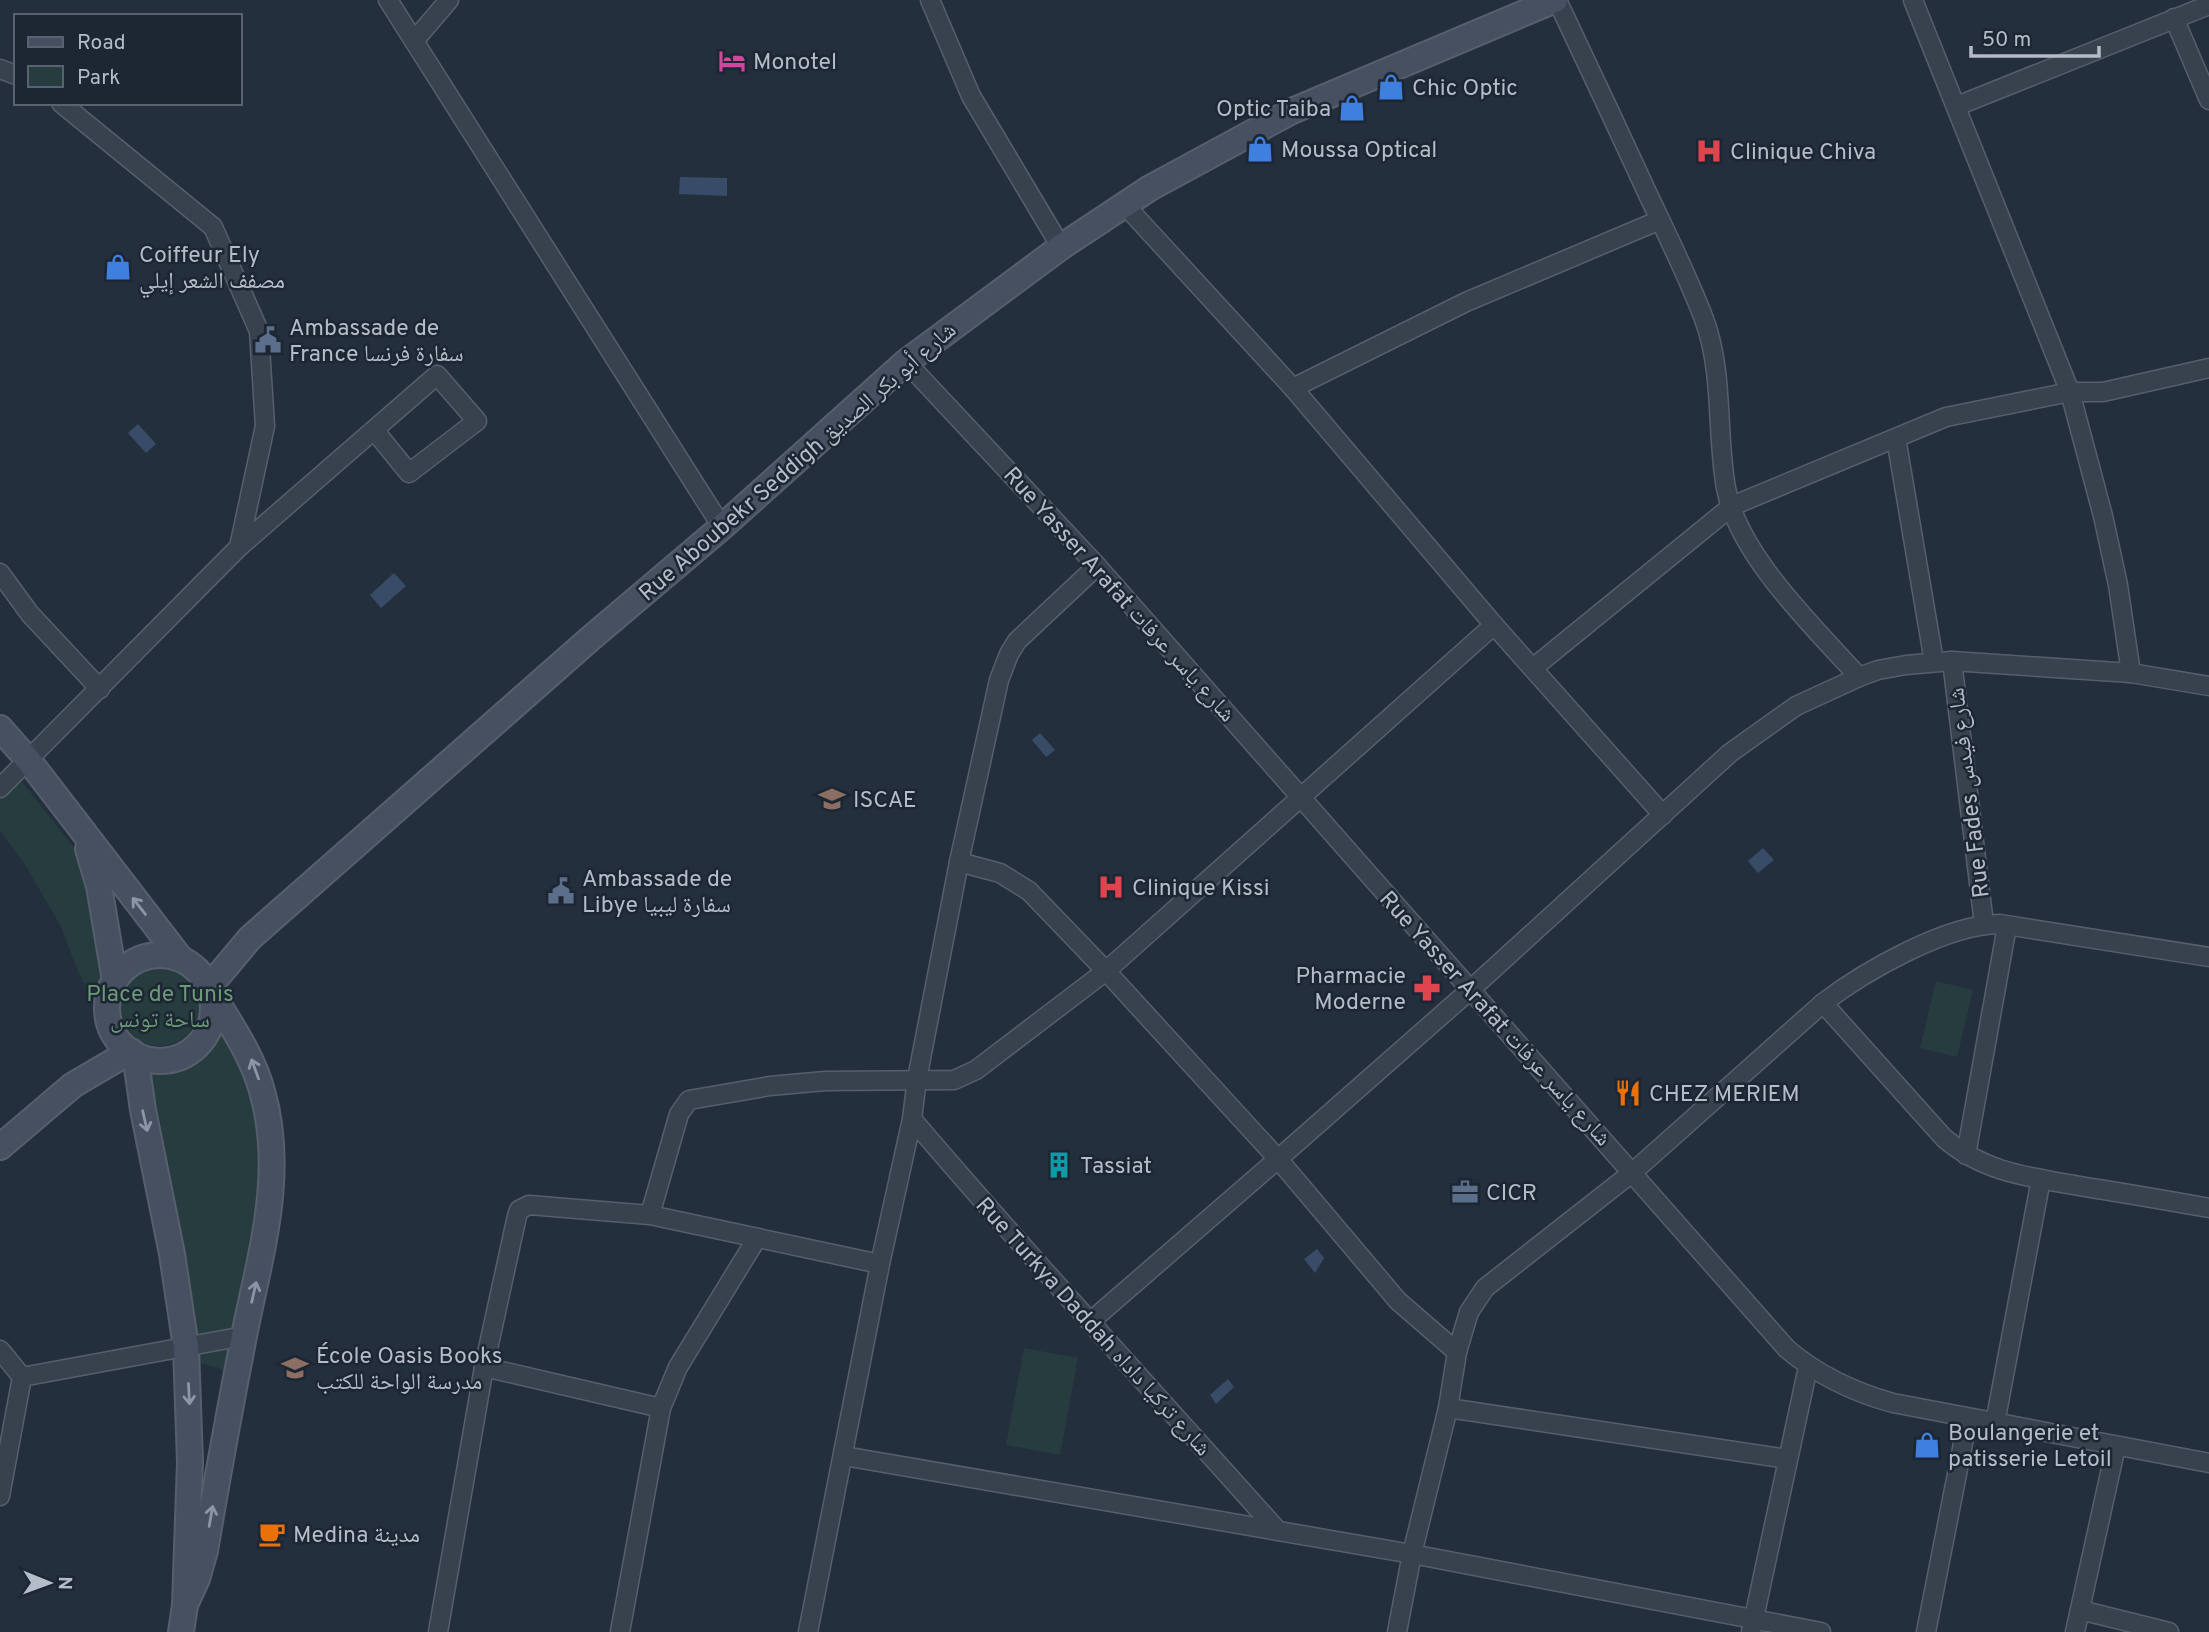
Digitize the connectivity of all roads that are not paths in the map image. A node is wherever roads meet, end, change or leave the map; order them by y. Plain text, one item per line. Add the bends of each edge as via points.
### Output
1 (387, 0) edge
2 (449, 0) edge
3 (930, 0) edge
4 (1556, 0) edge
5 (1913, 0) edge
6 (2209, 5) edge
7 (2174, 18) junction
8 (414, 41) junction
9 (2209, 100) edge
10 (63, 105) edge
11 (1957, 106) junction
12 (1124, 204) junction
13 (1660, 220) junction
14 (1061, 247) junction
15 (906, 362) junction
16 (2209, 368) edge
17 (1293, 388) junction
18 (2070, 392) junction
19 (373, 430) junction
20 (1896, 438) junction
21 (1732, 506) junction
22 (722, 527) junction
23 (239, 547) junction
24 (1097, 566) junction
25 (0, 573) edge
26 (1494, 625) junction
27 (1952, 661) junction
28 (1934, 662) junction
29 (1533, 668) junction
30 (2131, 673) junction
31 (1859, 677) junction
32 (2209, 686) edge
33 (100, 689) junction
34 (0, 728) edge
35 (29, 761) junction
36 (0, 788) edge
37 (1302, 797) junction
38 (1663, 815) junction
39 (84, 835) junction
40 (959, 862) junction
41 (1984, 924) junction
42 (2007, 926) junction
43 (2209, 957) edge
44 (1106, 971) junction
45 (199, 976) junction
46 (115, 981) junction
47 (1469, 991) junction
48 (1823, 1003) junction
49 (112, 1027) junction
50 (133, 1053) junction
51 (917, 1079) junction
52 (73, 1085) junction
53 (912, 1119) junction
54 (0, 1147) edge
55 (1966, 1155) junction
56 (1278, 1160) junction
57 (1633, 1172) junction
58 (2041, 1179) junction
59 (2209, 1208) edge
60 (650, 1215) junction
61 (757, 1238) junction
62 (880, 1264) junction
63 (1091, 1321) junction
64 (244, 1336) junction
65 (186, 1347) junction
66 (0, 1350) edge
67 (1457, 1352) junction
68 (484, 1367) junction
69 (1808, 1367) junction
70 (22, 1377) junction
71 (661, 1408) junction
72 (1448, 1408) junction
73 (1968, 1418) junction
74 (1995, 1423) junction
75 (2116, 1446) junction
76 (844, 1456) junction
77 (1787, 1459) junction
78 (2209, 1463) edge
79 (0, 1496) edge
80 (1278, 1531) junction
81 (1412, 1554) junction
82 (186, 1605) junction
83 (2080, 1610) junction
84 (1752, 1625) edge
85 (181, 1632) edge
86 (438, 1632) edge
87 (620, 1632) edge
88 (809, 1632) edge
89 (1397, 1632) edge
90 (1821, 1632) edge
91 (1926, 1632) edge
92 (2075, 1632) edge
93 (2169, 1632) edge

1 - 8 street
2 - 8 street
3 - 14 street via 971,96
4 - 12 street, Rue Aboubekr Seddigh شارع أبو بكر الصديق via 1292,111
4 - 13 street
5 - 11 street
6 - 7 street
7 - 9 street
7 - 11 street
8 - 22 street
10 - 23 street via 213,227 259,331 265,426
11 - 18 street
12 - 14 street, Rue Aboubekr Seddigh شارع أبو بكر الصديق
12 - 17 street
13 - 17 street via 1466,302
13 - 21 street via 1705,321 1713,352 1726,489
14 - 15 street, Rue Aboubekr Seddigh شارع أبو بكر الصديق
15 - 22 street, Rue Aboubekr Seddigh شارع أبو بكر الصديق
15 - 24 street, Rue Yasser Arafat شارع ياسر عرفات
16 - 18 street via 2102,392
17 - 26 street
18 - 20 street via 1946,417
18 - 30 street via 2118,585
19 - 19 street via 437,375 477,421 409,473
19 - 23 street
20 - 21 street
20 - 28 street, Rue Fades شارع فيدس
21 - 29 street
21 - 31 street via 1742,533 1760,560
22 - 45 street, Rue Aboubekr Seddigh شارع أبو بكر الصديق via 250,938
23 - 33 street
24 - 37 street, Rue Yasser Arafat شارع ياسر عرفات
24 - 40 street via 1026,630 1009,654 999,680
25 - 33 street via 30,614
26 - 29 street
26 - 37 street
27 - 28 street
27 - 30 street
27 - 41 street, Rue Fades شارع فيدس
28 - 31 street
29 - 38 street
30 - 32 street
31 - 38 street via 1796,706 1760,731
33 - 35 street
34 - 35 street
35 - 36 street
35 - 39 street
37 - 44 street
37 - 47 street, Rue Yasser Arafat شارع ياسر عرفات
38 - 47 street
45 -> 39 street
39 - 46 street via 99,886
40 - 44 street via 1000,873 1029,891
40 - 51 street
41 - 42 street
41 - 48 street via 1896,958
42 - 43 street
42 - 55 street, Rue Fades شارع فيدس
44 - 51 street via 976,1070 954,1080
44 - 56 street
45 - 46 street via 171,956 149,956 130,965
45 - 50 street via 213,1013 201,1041 194,1049 165,1060
64 -> 45 street via 272,1191 270,1131 250,1057
46 - 49 street via 108,1003
47 - 56 street
47 - 57 street, Rue Yasser Arafat شارع ياسر عرفات
48 - 55 street via 1944,1138
48 - 57 street
49 - 50 street
49 - 52 street via 101,1050
50 - 52 street
50 -> 65 street
51 - 53 street
51 - 60 street via 811,1082 689,1100 681,1108
52 - 54 street
53 - 62 street
53 - 63 street, Rue Turkya Daddah شارع تركيا داداه
55 - 58 street via 1998,1170
56 - 63 street
56 - 67 street via 1398,1301
57 - 67 street via 1485,1288 1469,1312
57 - 69 street, Rue Yasser Arafat شارع ياسر عرفات via 1734,1292
58 - 59 street
58 - 74 street
60 - 61 street
60 - 68 street via 523,1207 517,1216
61 - 62 street
61 - 71 street via 678,1367
62 - 76 street
63 - 80 street, Rue Turkya Daddah شارع تركيا داداه
64 - 65 street
82 -> 64 street via 205,1551
65 - 70 street
65 -> 82 street via 191,1462
66 - 70 street
67 - 72 street
68 - 71 street
68 - 86 street
69 - 73 street, Rue Yasser Arafat شارع ياسر عرفات via 1871,1396
69 - 77 street
70 - 79 street
71 - 87 street
72 - 77 street
72 - 81 street
73 - 74 street, Rue Yasser Arafat شارع ياسر عرفات
73 - 91 street
74 - 75 street, Rue Yasser Arafat شارع ياسر عرفات
75 - 78 street, Rue Yasser Arafat شارع ياسر عرفات
75 - 83 street
76 - 80 street
76 - 88 street
77 - 84 street
80 - 81 street
81 - 84 street
81 - 89 street
82 - 85 street
83 - 92 street
83 - 93 street
84 - 90 street

